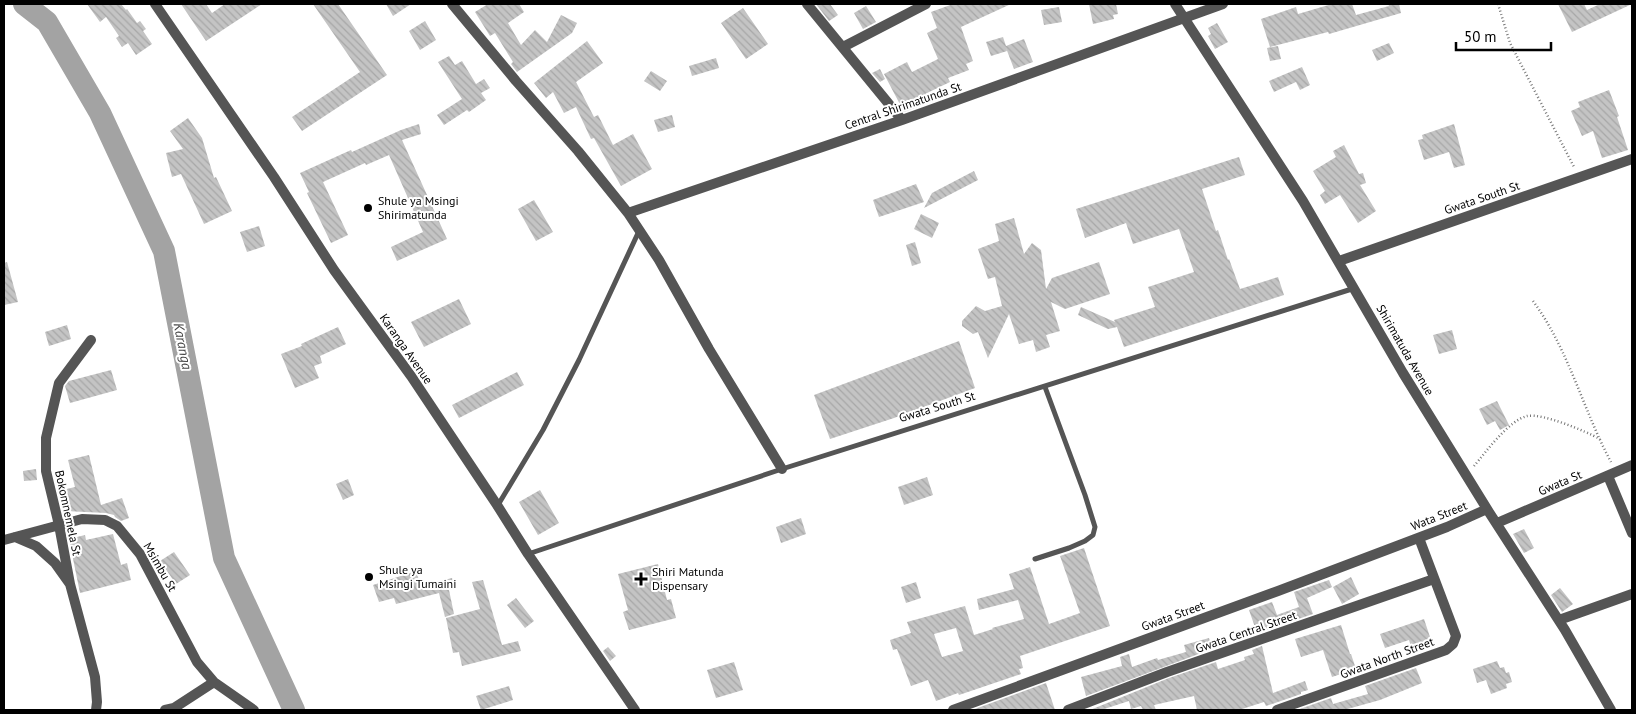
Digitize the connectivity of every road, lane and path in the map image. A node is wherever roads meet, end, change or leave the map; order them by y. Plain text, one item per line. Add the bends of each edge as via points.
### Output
1 (155, 4) edge
2 (452, 4) edge
3 (807, 4) edge
4 (926, 4) edge
5 (1176, 4) edge
6 (1223, 4) edge
7 (1498, 4) edge
8 (1185, 18) junction
9 (843, 47) junction
10 (902, 120) junction
11 (1632, 159) edge
12 (1579, 178) junction
13 (628, 213) junction
14 (640, 231) junction
15 (1339, 261) junction
16 (1355, 288) junction
17 (1533, 301) dead end
18 (91, 340) dead end
19 (1045, 387) junction
20 (1600, 439) junction
21 (1632, 465) edge
22 (782, 469) junction
23 (1613, 474) junction
24 (1466, 475) junction
25 (498, 505) junction
26 (1487, 510) junction
27 (1497, 523) junction
28 (59, 526) junction
29 (1632, 533) edge
30 (15, 537) junction
31 (1419, 538) junction
32 (4, 540) edge
33 (1401, 545) joint
34 (528, 554) junction
35 (1035, 558) dead end
36 (1434, 579) junction
37 (70, 584) junction
38 (1632, 594) edge
39 (1559, 620) junction
40 (214, 682) junction
41 (96, 710) edge
42 (165, 710) edge
43 (254, 710) edge
44 (635, 710) edge
45 (953, 710) edge
46 (1068, 710) edge
47 (1277, 710) edge
48 (1611, 710) edge

1 - 25 street, Karanga Avenue via 334,270
2 - 13 street
3 - 9 street
4 - 9 street
5 - 8 street, Shirimatuda Avenue
6 - 8 street, Central Shirimatunda St
7 - 12 path via 1510,43
8 - 10 street, Central Shirimatunda St
8 - 15 street, Shirimatuda Avenue
9 - 10 street
10 - 13 street, Central Shirimatunda St
11 - 12 street, Gwata South St
12 - 15 street, Gwata South St
13 - 14 street
14 - 22 street
14 - 25 lane via 543,430
15 - 16 street, Shirimatuda Avenue
16 - 19 lane, Gwata South St
16 - 24 street, Shirimatuda Avenue
17 - 20 path via 1569,366
18 - 28 street, Bokomnemela St via 59,383 46,438 46,471
19 - 22 lane, Gwata South St
19 - 35 lane via 1096,527 1093,535 1085,541
20 - 23 path
20 - 24 path via 1580,428 1527,416 1504,432
21 - 23 street, Gwata St
22 - 34 lane, Gwata South St
23 - 27 street, Gwata St
23 - 29 street
24 - 26 street, Shirimatuda Avenue
25 - 34 street, Karanga Avenue
26 - 27 street, Shirimatuda Avenue
26 - 31 street, Wata Street
27 - 39 street, Shirimatuda Avenue
28 - 30 street, Msimbu St
28 - 37 street, Bokomnemela St
28 - 40 street, Msimbu St via 82,519 105,520 117,526 140,554 197,662
30 - 32 street, Msimbu St
30 - 37 street via 36,546 55,562
31 - 33 street, Wata Street
31 - 36 street, Gwata North Street
33 - 45 street, Gwata Street
34 - 44 street, Karanga Avenue
36 - 46 street, Gwata Central Street
36 - 47 street, Gwata North Street via 1456,636 1446,650
37 - 41 street via 95,677
38 - 39 street
39 - 48 street, Shirimatuda Avenue
40 - 42 street via 174,708
40 - 43 street, Msimbu St

